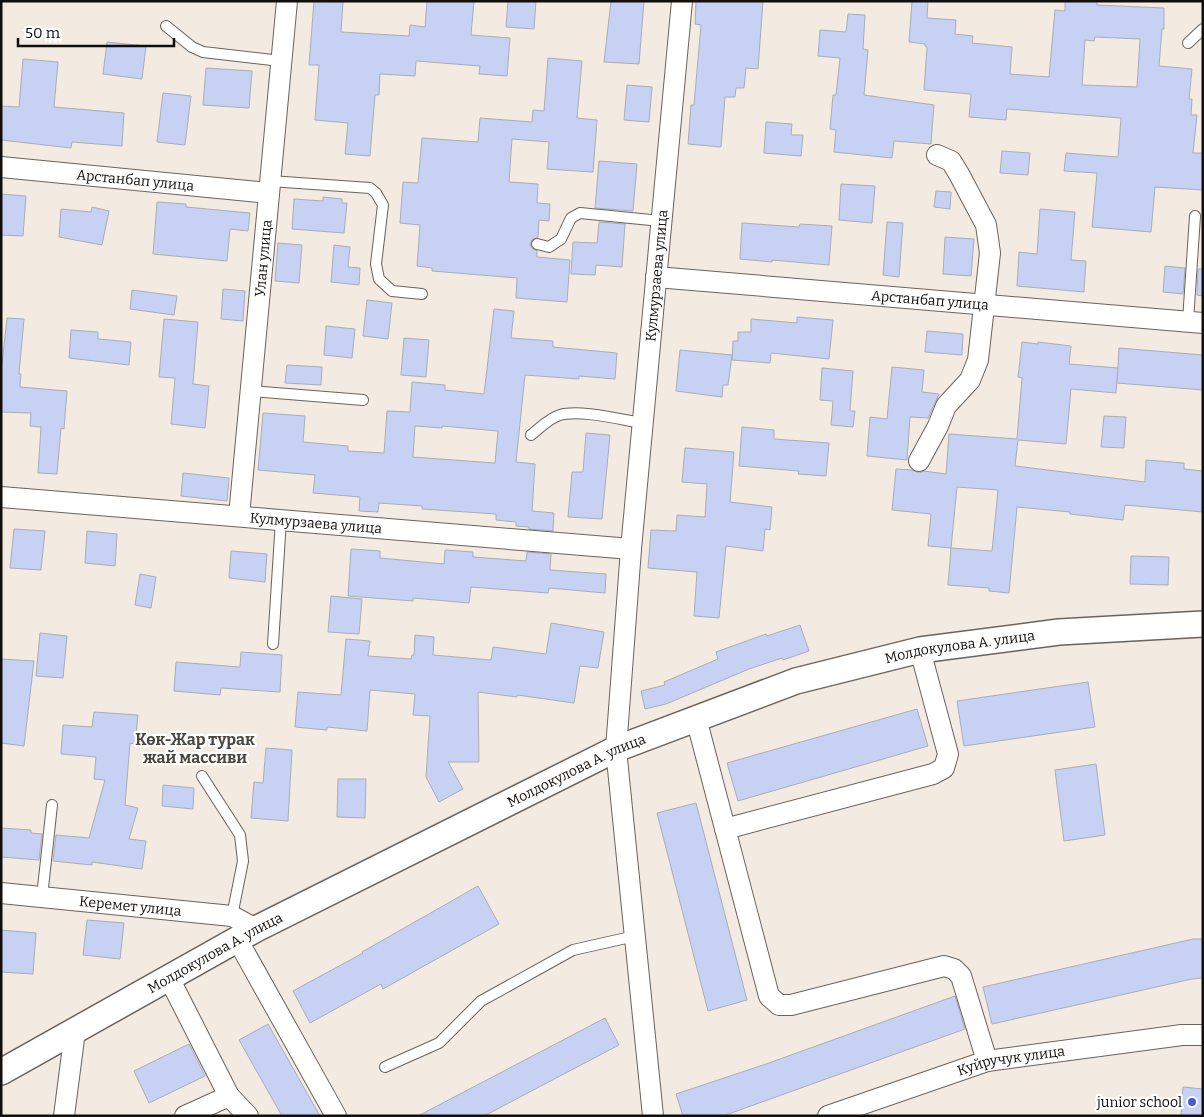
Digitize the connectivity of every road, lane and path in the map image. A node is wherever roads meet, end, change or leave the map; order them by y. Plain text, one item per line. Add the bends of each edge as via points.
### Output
1 (287, 1) edge
2 (682, 1) edge
3 (166, 26) dead end
4 (1203, 29) edge
5 (1188, 43) dead end
6 (281, 61) junction
7 (937, 155) dead end
8 (1, 167) edge
9 (269, 187) junction
10 (1195, 216) dead end
11 (661, 221) junction
12 (537, 244) dead end
13 (656, 277) junction
14 (422, 294) dead end
15 (984, 304) junction
16 (1195, 322) edge
17 (250, 392) junction
18 (363, 400) dead end
19 (643, 423) junction
20 (531, 435) dead end
21 (919, 461) dead end
22 (1, 497) edge
23 (239, 516) junction
24 (281, 520) junction
25 (631, 549) junction
26 (1203, 624) edge
27 (273, 644) dead end
28 (920, 650) junction
29 (696, 718) junction
30 (616, 749) junction
31 (202, 776) dead end
32 (52, 805) dead end
33 (725, 829) junction
34 (1, 893) edge
35 (42, 897) junction
36 (242, 928) junction
37 (635, 936) junction
38 (169, 978) junction
39 (75, 1031) junction
40 (1203, 1035) edge
41 (987, 1061) junction
42 (385, 1067) dead end
43 (1, 1072) edge
44 (228, 1096) junction
45 (64, 1116) edge
46 (185, 1116) edge
47 (248, 1116) edge
48 (336, 1116) edge
49 (653, 1116) edge
50 (828, 1116) edge

1 - 6 street, Улан улица
2 - 11 street, Кулмурзаева улица
3 - 6 lane via 203,52
4 - 5 lane
6 - 9 street, Улан улица
7 - 15 street via 951,161 986,225 990,253
8 - 9 street, Арстанбап улица
9 - 14 lane via 370,188 383,204 376,264 379,279 392,291
9 - 17 street, Улан улица
10 - 16 lane
11 - 12 lane via 580,213 571,218 560,239 549,247
11 - 13 street, Кулмурзаева улица
13 - 15 street, Арстанбап улица
13 - 19 street, Кулмурзаева улица
15 - 16 street, Арстанбап улица
15 - 21 street via 978,360 970,380 946,406
17 - 18 lane
17 - 23 street, Улан улица
19 - 20 lane via 581,414 560,415
19 - 25 street, Кулмурзаева улица
22 - 23 street, Кулмурзаева улица
23 - 24 street, Кулмурзаева улица
24 - 25 street, Кулмурзаева улица
24 - 27 lane
25 - 30 street, Кулмурзаева улица
26 - 28 street, Молдокулова А. улица via 1059,632
28 - 29 street, Молдокулова А. улица via 796,681
28 - 33 street via 948,754 944,768 933,774
29 - 30 street, Молдокулова А. улица
29 - 33 street
30 - 36 street, Молдокулова А. улица
30 - 37 street, Кулмурзаева улица
31 - 36 lane via 240,836
32 - 35 lane
33 - 41 street via 769,996 779,1005 791,1005 944,966 961,976
34 - 35 street, Керемет улица
35 - 36 street, Керемет улица
36 - 38 street, Молдокулова А. улица
36 - 48 street
37 - 42 lane via 573,950 481,1001 440,1043
37 - 49 street, Кулмурзаева улица
38 - 39 street, Молдокулова А. улица
38 - 44 street
39 - 43 street, Молдокулова А. улица
39 - 45 street
40 - 41 street, Куйручук улица via 1182,1035
41 - 50 street, Куйручук улица
44 - 46 street
44 - 47 street

